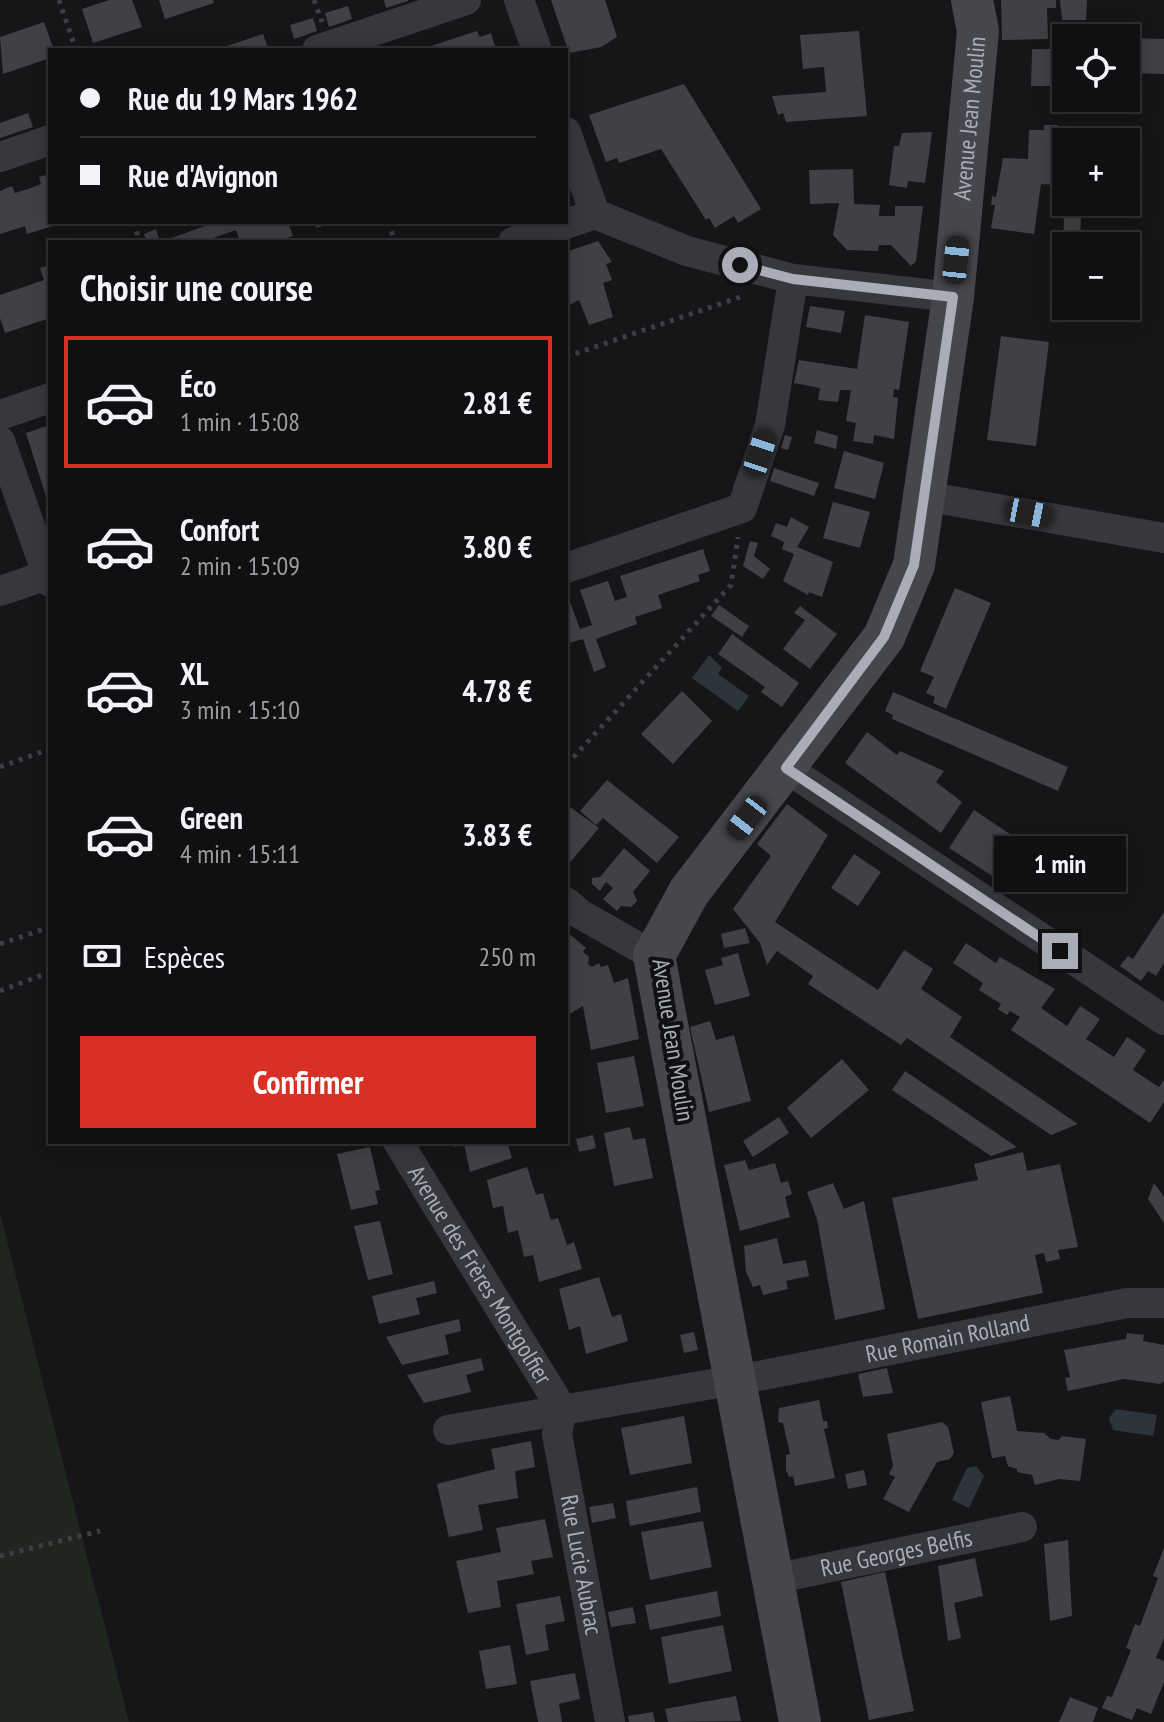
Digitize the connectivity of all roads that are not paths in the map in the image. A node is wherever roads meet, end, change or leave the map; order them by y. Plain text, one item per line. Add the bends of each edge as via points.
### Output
1 (466, 0) edge
2 (519, 0) edge
3 (972, 0) edge
4 (323, 48) edge
5 (536, 48) edge
6 (568, 138) edge
7 (48, 141) edge
8 (0, 157) edge
9 (595, 214) junction
10 (568, 223) edge
11 (566, 224) edge
12 (519, 240) edge
13 (793, 279) junction
14 (953, 297) junction
15 (48, 399) edge
16 (0, 415) edge
17 (0, 441) edge
18 (924, 496) junction
19 (1164, 538) edge
20 (568, 567) edge
21 (48, 576) edge
22 (48, 579) edge
23 (0, 591) edge
24 (786, 768) junction
25 (568, 904) edge
26 (654, 956) junction
27 (1164, 1020) edge
28 (399, 1144) edge
29 (1164, 1303) edge
30 (733, 1380) junction
31 (562, 1409) junction
32 (448, 1430) dead end
33 (1022, 1527) dead end
34 (773, 1579) junction
35 (610, 1722) edge
36 (800, 1722) edge

1 - 4 street
2 - 5 street
3 - 14 main road, Avenue Jean Moulin via 978,31
6 - 9 street
7 - 8 street
9 - 10 street
9 - 13 street via 687,251
11 - 12 street
13 - 14 street
13 - 20 street via 770,425 742,508
14 - 18 main road, Avenue Jean Moulin
15 - 16 street
17 - 21 street
18 - 19 street
18 - 24 main road, Avenue Jean Moulin via 914,565 884,637
22 - 23 street
24 - 26 main road, Avenue Jean Moulin via 689,892
24 - 27 street
25 - 26 street
26 - 30 main road, Avenue Jean Moulin
28 - 31 street, Avenue des Frères Montgolfier
29 - 30 street, Rue Romain Rolland via 1127,1303
30 - 31 street, Rue Romain Rolland
30 - 34 main road, Avenue Jean Moulin
31 - 32 street, Rue Romain Rolland
31 - 35 street, Rue Lucie Aubrac via 557,1434
33 - 34 street, Rue Georges Belfis
34 - 36 main road, Avenue Jean Moulin

